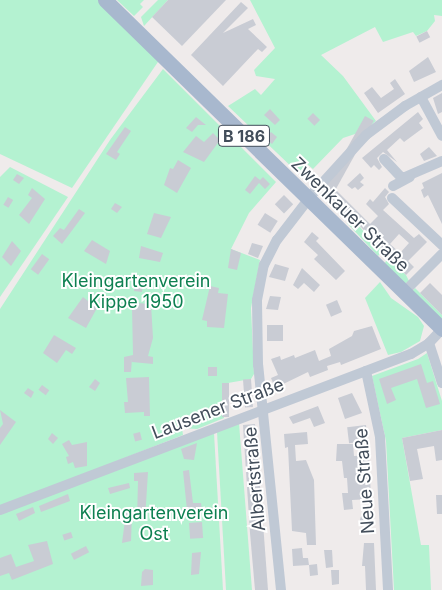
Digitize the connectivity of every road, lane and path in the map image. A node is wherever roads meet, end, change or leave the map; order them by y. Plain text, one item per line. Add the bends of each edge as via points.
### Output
1 (105, 0) edge
2 (442, 85) edge
3 (421, 96) junction
4 (442, 136) edge
5 (384, 159) dead end
6 (442, 161) edge
7 (413, 176) junction
8 (393, 186) dead end
9 (392, 198) dead end
10 (308, 200) junction
11 (442, 245) edge
12 (442, 254) edge
13 (403, 293) junction
14 (442, 329) edge
15 (428, 343) junction
16 (366, 371) junction
17 (442, 384) edge
18 (263, 409) junction
19 (0, 510) edge
20 (281, 590) edge
21 (388, 590) edge

1 - 10 main road, Zwenkauer Straße / B 186
2 - 3 street, Albertstraße
3 - 4 street
3 - 10 street, Albertstraße via 366,135
5 - 7 street via 400,177
6 - 7 street
7 - 8 street
9 - 11 street
10 - 13 main road, Zwenkauer Straße / B 186
10 - 18 street, Albertstraße via 272,248 258,287 257,340
12 - 13 street
13 - 14 main road, Zwenkauer Straße / B 186
14 - 15 street, Lausener Straße
15 - 16 street, Lausener Straße via 410,354
15 - 17 street
16 - 18 street, Lausener Straße
16 - 21 street, Neue Straße via 380,437
18 - 19 street, Lausener Straße
18 - 20 street, Albertstraße

